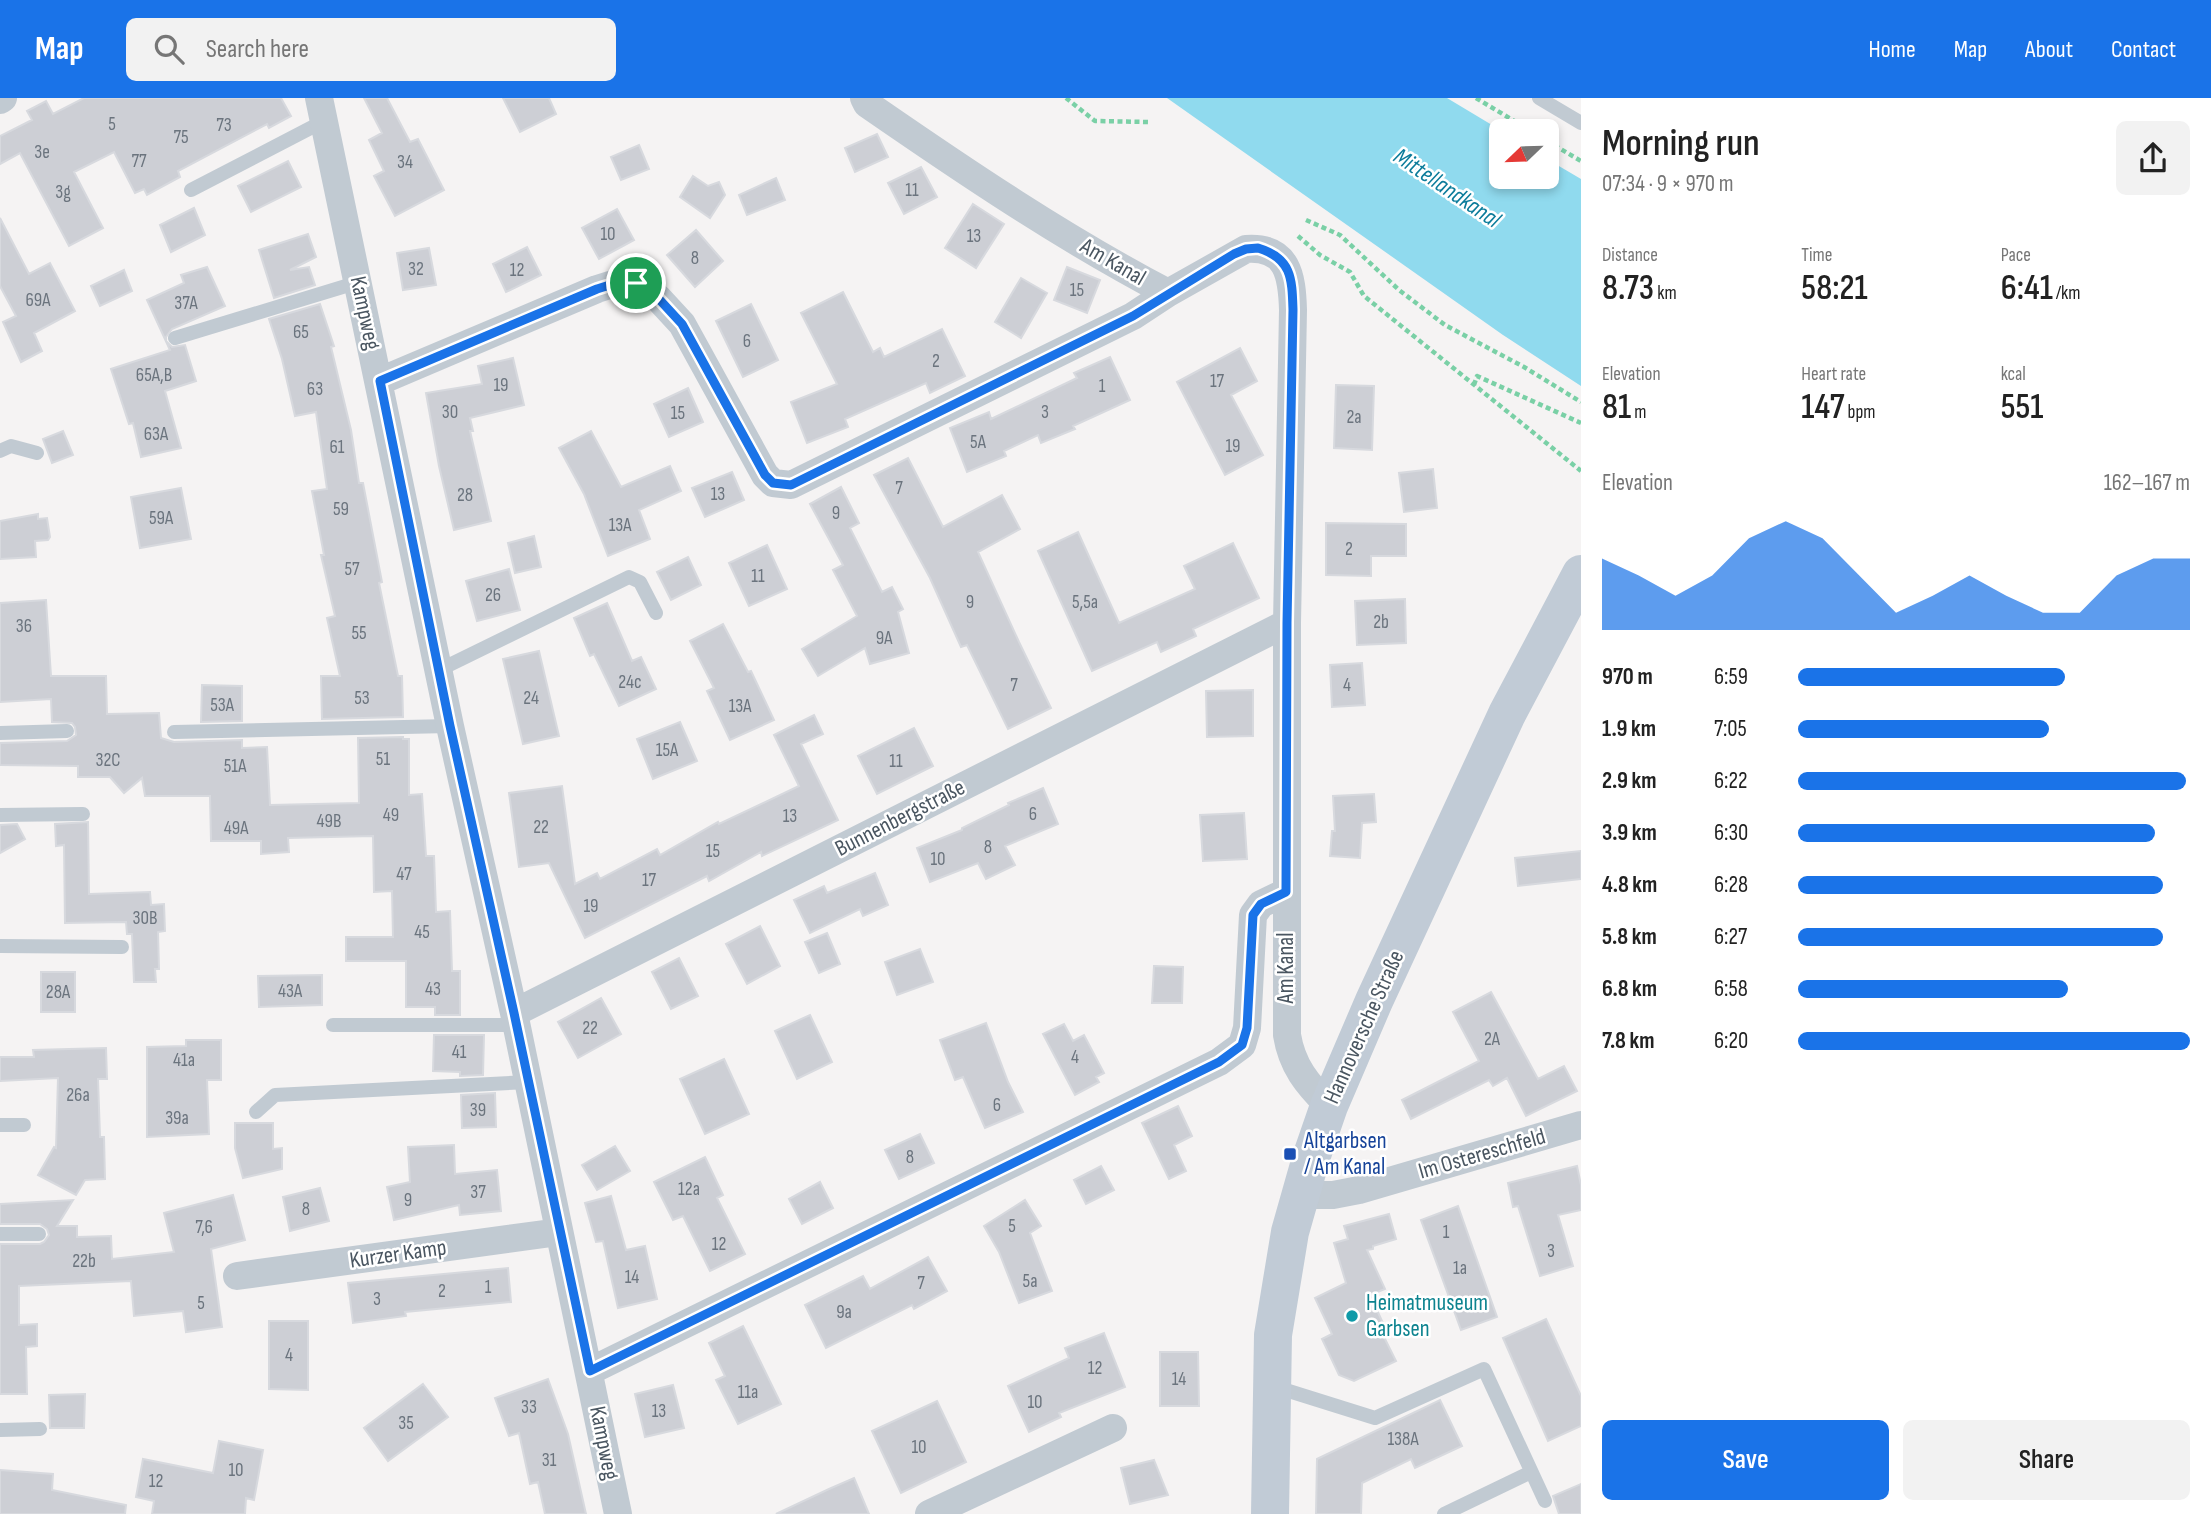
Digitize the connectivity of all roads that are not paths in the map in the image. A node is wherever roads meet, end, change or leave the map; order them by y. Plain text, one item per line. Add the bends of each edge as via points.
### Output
1 (864, 98) edge
2 (1539, 98) edge
3 (321, 109) edge
4 (1581, 123) edge
5 (191, 190) dead end
6 (359, 282) junction
7 (1168, 293) junction
8 (175, 338) dead end
9 (380, 381) junction
10 (0, 451) edge
11 (37, 453) dead end
12 (1581, 574) edge
13 (656, 613) dead end
14 (1287, 623) junction
15 (439, 670) junction
16 (450, 726) junction
17 (67, 731) dead end
18 (174, 732) dead end
19 (0, 733) edge
20 (83, 814) dead end
21 (0, 815) edge
22 (1286, 892) junction
23 (0, 946) edge
24 (122, 947) dead end
25 (515, 1019) junction
26 (333, 1025) dead end
27 (528, 1082) junction
28 (1329, 1106) junction
29 (256, 1112) dead end
30 (0, 1125) edge
31 (24, 1125) dead end
32 (1581, 1125) edge
33 (1300, 1195) junction
34 (559, 1232) junction
35 (0, 1234) edge
36 (38, 1234) dead end
37 (237, 1276) dead end
38 (590, 1371) junction
39 (1272, 1386) junction
40 (1113, 1428) dead end
41 (40, 1429) dead end
42 (0, 1430) edge
43 (1531, 1472) junction
44 (1545, 1501) dead end
45 (618, 1514) edge
46 (929, 1514) edge
47 (1270, 1514) edge
48 (1444, 1514) edge

1 - 7 street, Am Kanal via 981,182
2 - 4 lane
3 - 5 lane
3 - 6 street, Kampweg
6 - 8 lane
6 - 9 street, Kampweg
7 - 9 street via 1133,316 791,485 773,483 765,475 682,324 636,283 597,289
7 - 14 street, Am Kanal via 1246,249 1271,252 1290,273
9 - 15 street, Kampweg
10 - 11 lane via 11,446
12 - 28 main road, Hannoversche Straße via 1501,727
13 - 15 lane via 640,582 629,578
14 - 22 street, Am Kanal
14 - 25 street, Bunnenbergstraße
15 - 16 street, Kampweg
16 - 18 lane
16 - 25 street, Kampweg
17 - 19 lane
20 - 21 lane
22 - 28 street, Am Kanal via 1290,1054 1312,1090
22 - 38 street via 1261,904 1253,915 1247,1028 1242,1045 1219,1062
23 - 24 lane
25 - 26 lane
25 - 27 street, Kampweg
27 - 29 lane via 275,1095
27 - 34 street, Kampweg
28 - 33 main road, Hannoversche Straße
30 - 31 lane
32 - 33 street, Im Ostereschfeld via 1359,1190
33 - 39 main road, Hannoversche Straße via 1273,1335
34 - 37 street, Kurzer Kamp
34 - 38 street, Kampweg
35 - 36 lane
38 - 45 street, Kampweg
39 - 43 lane via 1375,1418 1484,1369
39 - 47 main road, Hannoversche Straße
40 - 46 street
41 - 42 lane
43 - 44 lane
43 - 48 lane

